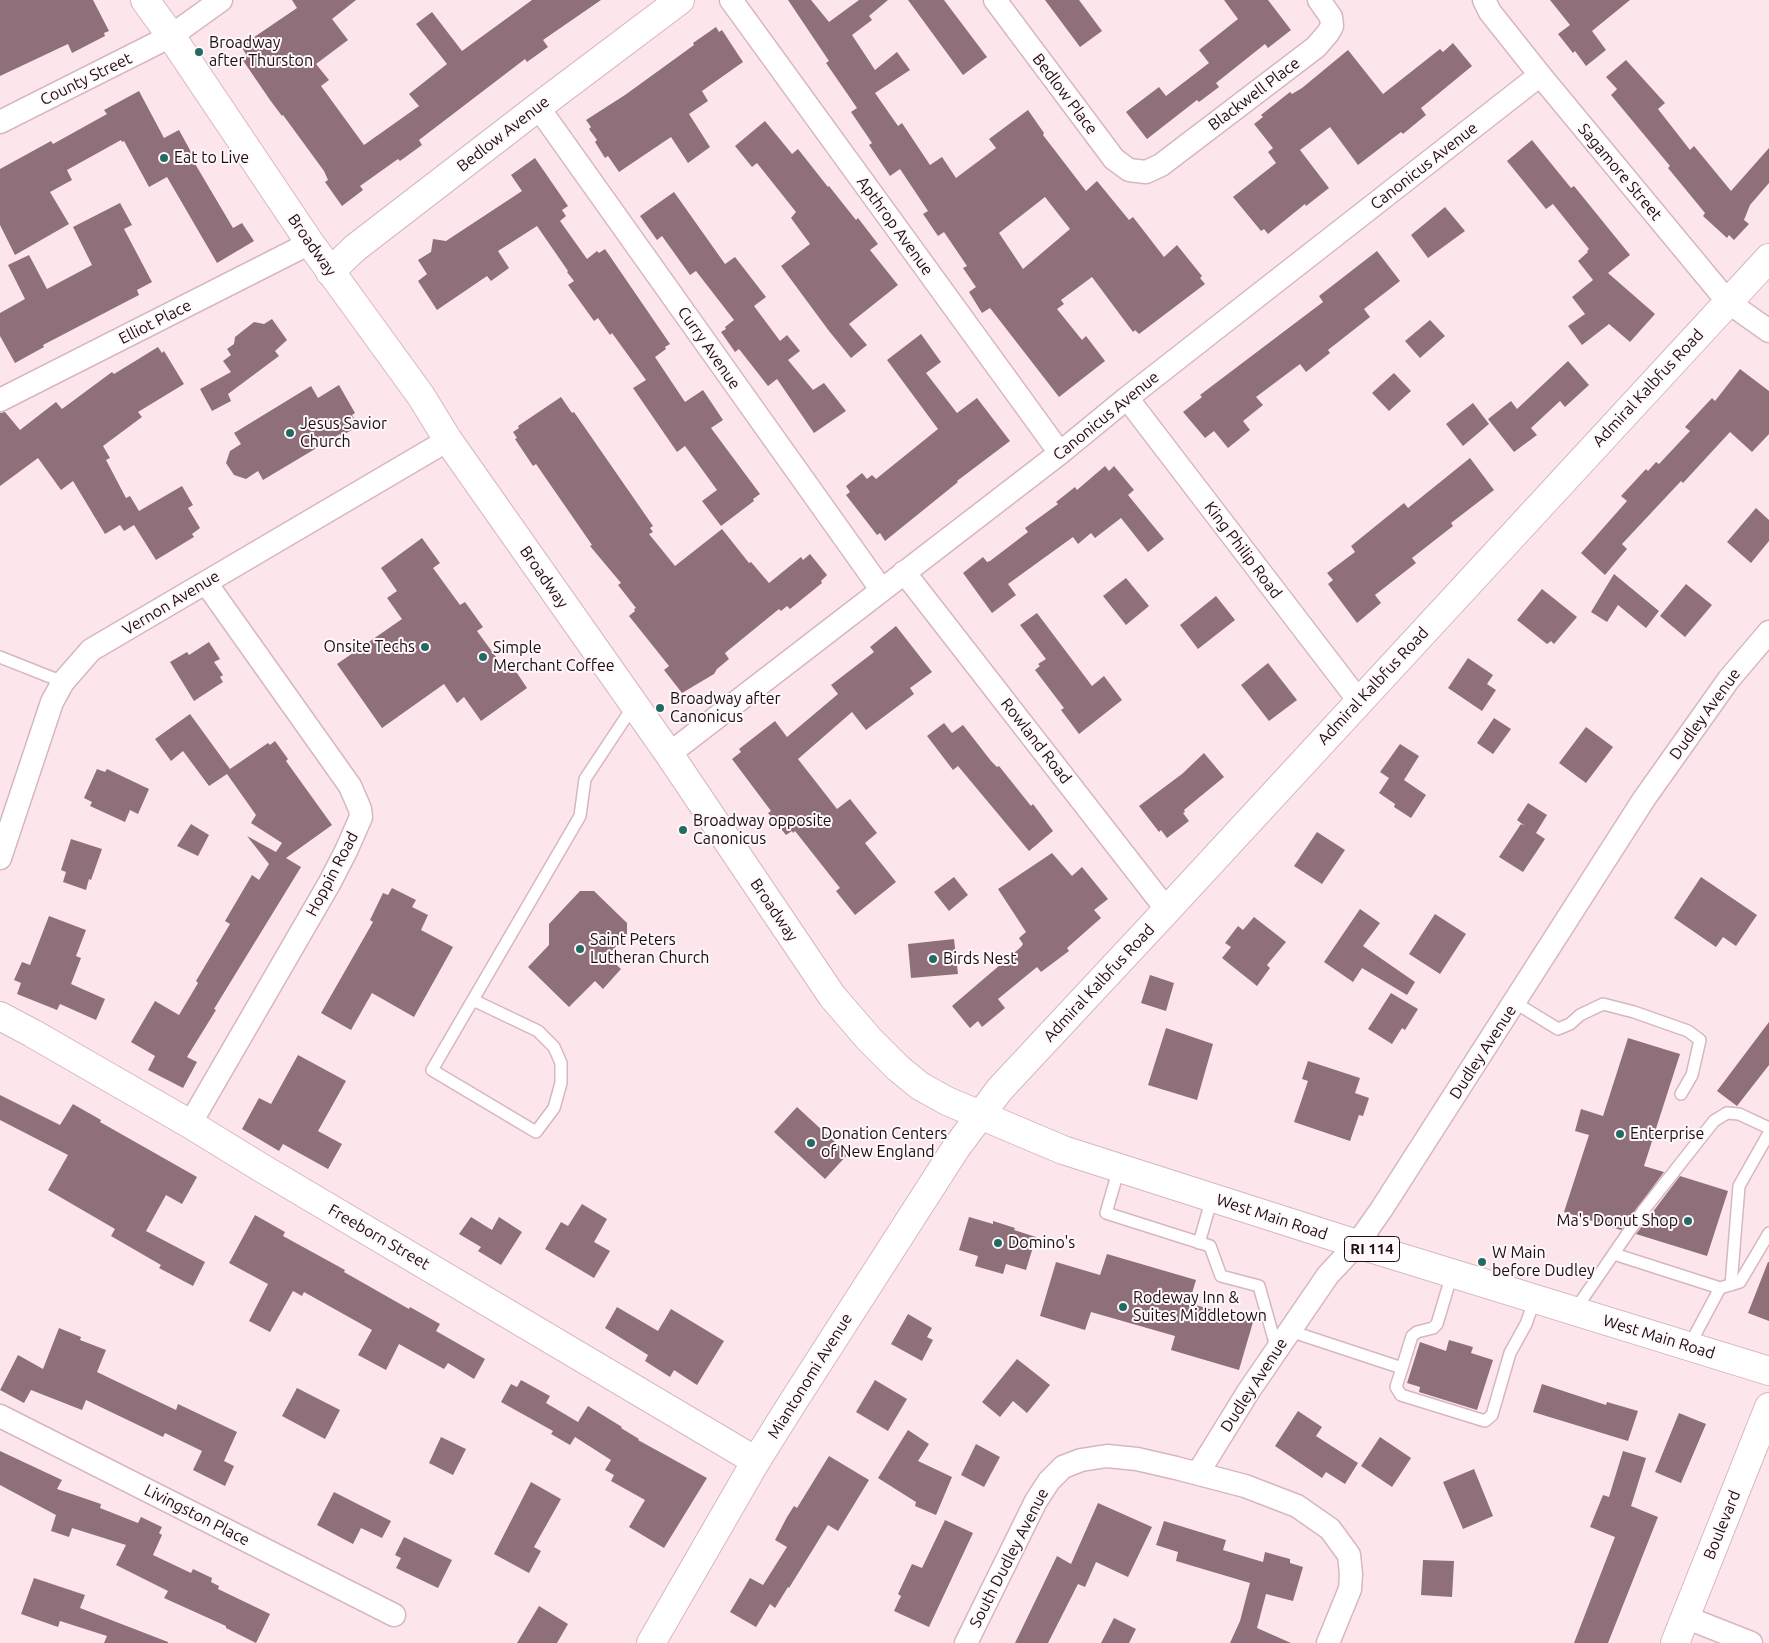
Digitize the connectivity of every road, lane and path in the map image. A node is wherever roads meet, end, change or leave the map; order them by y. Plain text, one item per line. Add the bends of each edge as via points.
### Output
1 (145, 0) edge
2 (222, 0) edge
3 (680, 0) edge
4 (731, 0) edge
5 (995, 0) edge
6 (1319, 0) edge
7 (1484, 0) edge
8 (171, 36) junction
9 (1540, 75) junction
10 (538, 107) junction
11 (0, 122) edge
12 (1146, 172) joint
13 (310, 243) junction
14 (1769, 258) edge
15 (330, 272) junction
16 (1728, 302) junction
17 (1769, 331) edge
18 (1127, 398) junction
19 (0, 400) edge
20 (448, 440) junction
21 (1060, 453) junction
22 (904, 572) junction
23 (206, 582) junction
24 (881, 589) junction
25 (1769, 632) edge
26 (0, 657) edge
27 (63, 682) junction
28 (1359, 701) junction
29 (634, 704) junction
30 (669, 754) junction
31 (0, 858) edge
32 (1167, 910) junction
33 (473, 1000) junction
34 (1514, 1002) junction
35 (0, 1016) edge
36 (1681, 1094) dead end
37 (980, 1115) junction
38 (190, 1124) junction
39 (1769, 1128) edge
40 (1769, 1132) edge
41 (1119, 1168) junction
42 (1212, 1198) junction
43 (1769, 1233) edge
44 (1199, 1242) junction
45 (1357, 1244) junction
46 (1614, 1254) junction
47 (1452, 1274) junction
48 (1725, 1286) junction
49 (1535, 1299) junction
50 (1574, 1311) junction
51 (1290, 1331) junction
52 (1688, 1346) junction
53 (1277, 1350) junction
54 (1402, 1368) junction
55 (1769, 1371) edge
56 (1769, 1407) edge
57 (0, 1416) edge
58 (756, 1461) junction
59 (1198, 1473) junction
60 (394, 1615) dead end
61 (1685, 1617) junction
62 (651, 1643) edge
63 (966, 1643) edge
64 (1328, 1643) edge
65 (1675, 1643) edge
66 (1751, 1643) edge

1 - 8 main road, Broadway
2 - 8 street, County Street
3 - 10 main road, Bedlow Avenue
4 - 21 street, Apthrop Avenue
5 - 12 street, Bedlow Place via 1114,160 1129,170
6 - 12 street, Blackwell Place via 1331,17 1332,26 1316,47 1161,165
7 - 9 street, Sagamore Street
8 - 11 street, County Street
8 - 13 main road, Broadway
9 - 16 street, Sagamore Street
9 - 18 street, Canonicus Avenue
10 - 15 main road, Bedlow Avenue via 356,248
10 - 24 street, Curry Avenue
13 - 15 main road, Broadway
13 - 19 street, Elliot Place
14 - 16 main road, Admiral Kalbfus Road
15 - 20 main road, Broadway via 421,396
16 - 17 street, Sagamore Street
16 - 28 main road, Admiral Kalbfus Road
18 - 21 street, Canonicus Avenue
18 - 28 street, King Philip Road
20 - 23 street, Vernon Avenue
20 - 29 main road, Broadway
21 - 22 street, Canonicus Avenue
22 - 24 street, Canonicus Avenue
22 - 32 street, Rowland Road
23 - 27 street, Vernon Avenue via 91,650
23 - 38 street, Hoppin Road via 350,786 361,817 328,884
24 - 30 street, Canonicus Avenue
25 - 34 street, Dudley Avenue via 1729,679 1644,799
26 - 27 lane
27 - 31 street, Vernon Avenue via 52,702
28 - 32 main road, Admiral Kalbfus Road
29 - 30 main road, Broadway
29 - 33 lane via 585,779 580,816
30 - 37 main road, Broadway via 832,996 869,1039 920,1086
32 - 37 main road, Admiral Kalbfus Road via 1000,1089
33 - 33 lane via 432,1070 536,1132 554,1108 561,1083 561,1063 554,1047 538,1031
34 - 36 lane via 1558,1029 1603,1004 1688,1032 1700,1040 1692,1075
34 - 45 street, Dudley Avenue
35 - 38 main road, Freeborn Street
37 - 41 main road, West Main Road / RI 114 via 1063,1150
37 - 58 main road, Miantonomi Avenue
38 - 58 main road, Freeborn Street
39 - 46 lane via 1739,1114 1727,1113 1714,1120
40 - 48 lane via 1739,1186
41 - 42 main road, West Main Road / RI 114
41 - 44 lane via 1106,1213
42 - 44 lane
42 - 45 main road, West Main Road / RI 114
43 - 48 lane via 1740,1282
44 - 53 lane via 1210,1246 1221,1276 1259,1286
45 - 47 main road, West Main Road / RI 114
45 - 51 street, Dudley Avenue via 1328,1275
46 - 48 lane
46 - 50 lane
47 - 49 main road, West Main Road / RI 114
47 - 54 lane via 1437,1324 1412,1336
48 - 52 lane
49 - 50 main road, West Main Road / RI 114
49 - 54 lane via 1510,1353 1492,1416 1485,1421 1401,1396 1396,1387
50 - 52 main road, West Main Road / RI 114
51 - 53 street, Dudley Avenue
51 - 54 lane
52 - 55 main road, West Main Road / RI 114
53 - 59 street, Dudley Avenue
56 - 61 main road, Boulevard
57 - 60 street, Livingston Place
58 - 62 main road, Miantonomi Avenue
59 - 63 street, South Dudley Avenue via 1107,1456 1063,1467 1036,1501
59 - 64 street, South Dudley Avenue via 1245,1486 1297,1506 1330,1529 1340,1541 1349,1555 1350,1589
61 - 65 main road, Boulevard
61 - 66 street

